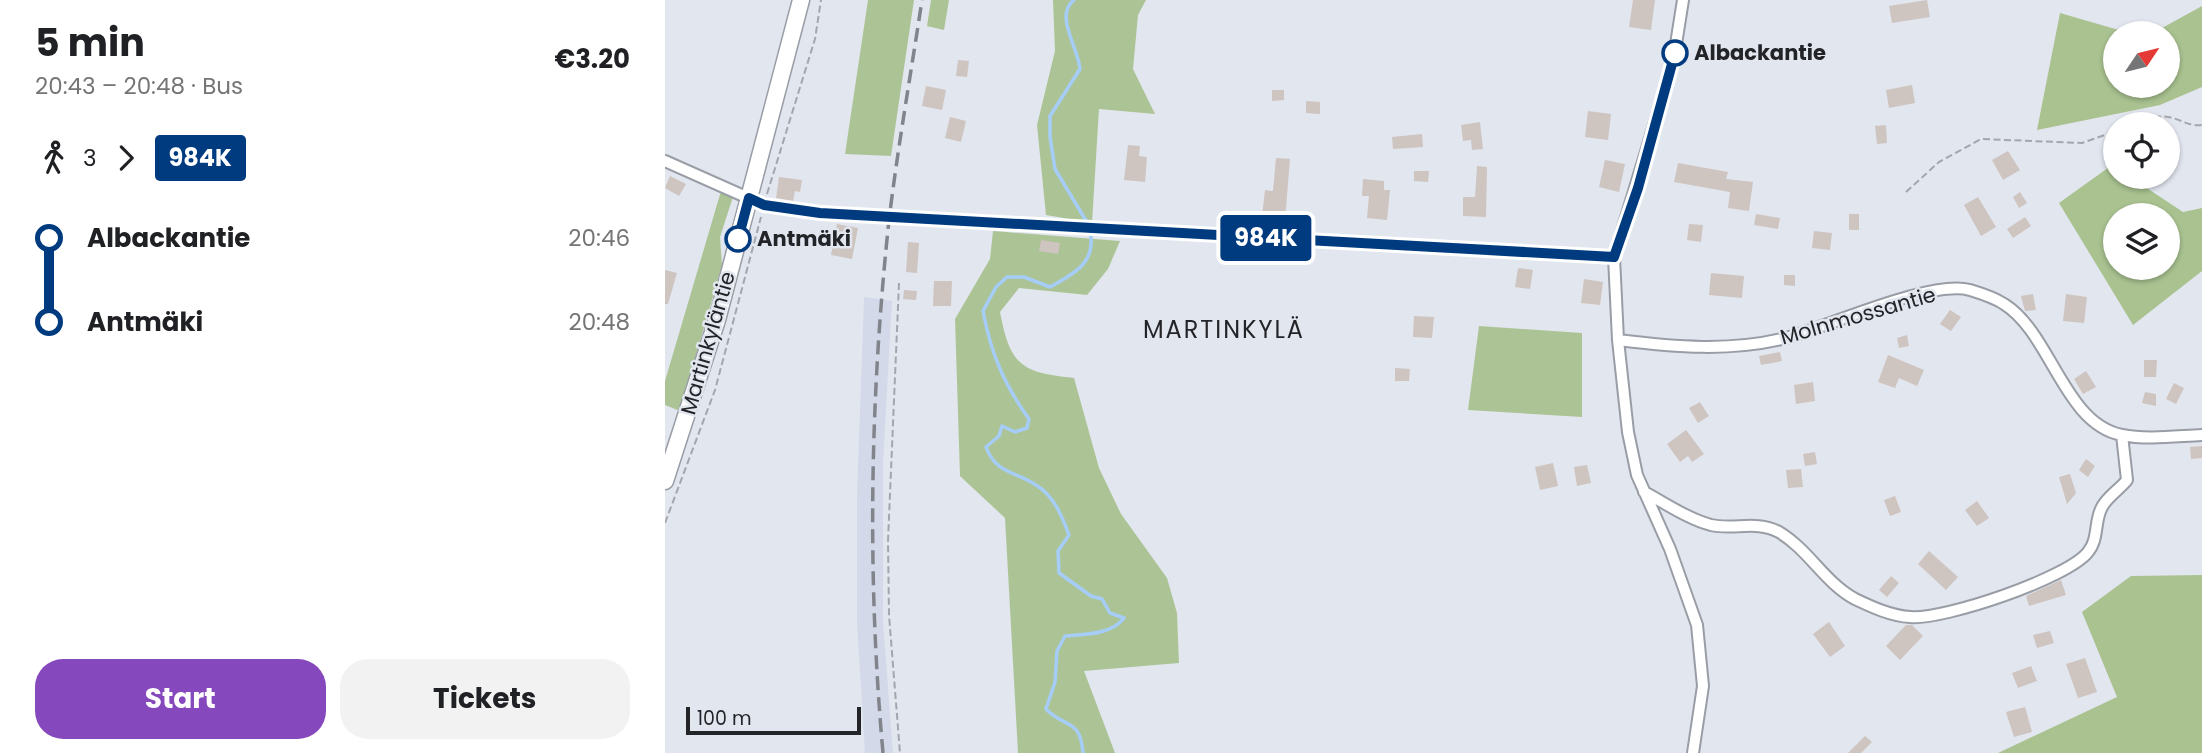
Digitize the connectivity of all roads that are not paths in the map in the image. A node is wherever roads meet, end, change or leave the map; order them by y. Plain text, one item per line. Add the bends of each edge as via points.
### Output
1 (800, 0) edge
2 (1683, 0) edge
3 (665, 161) edge
4 (756, 201) junction
5 (1614, 257) junction
6 (1618, 340) junction
7 (2122, 435) junction
8 (2202, 436) edge
9 (665, 481) edge
10 (1644, 492) junction
11 (1693, 753) edge

1 - 4 street, Martinkyläntie
2 - 5 street via 1673,63
3 - 4 street
4 - 5 street via 820,213
4 - 9 street, Martinkyläntie
5 - 6 street
6 - 7 street, Molnmossantie via 1726,347 1786,338 1927,293 1967,289 2004,304 2026,325 2079,406 2100,425
6 - 10 street via 1628,432
7 - 8 street, Molnmossantie
7 - 10 street via 2127,480 2103,504 2094,541 2078,562 1987,601 1927,616 1886,612 1853,598 1801,548 1774,530 1757,525 1715,526
10 - 11 street via 1697,625 1703,686

